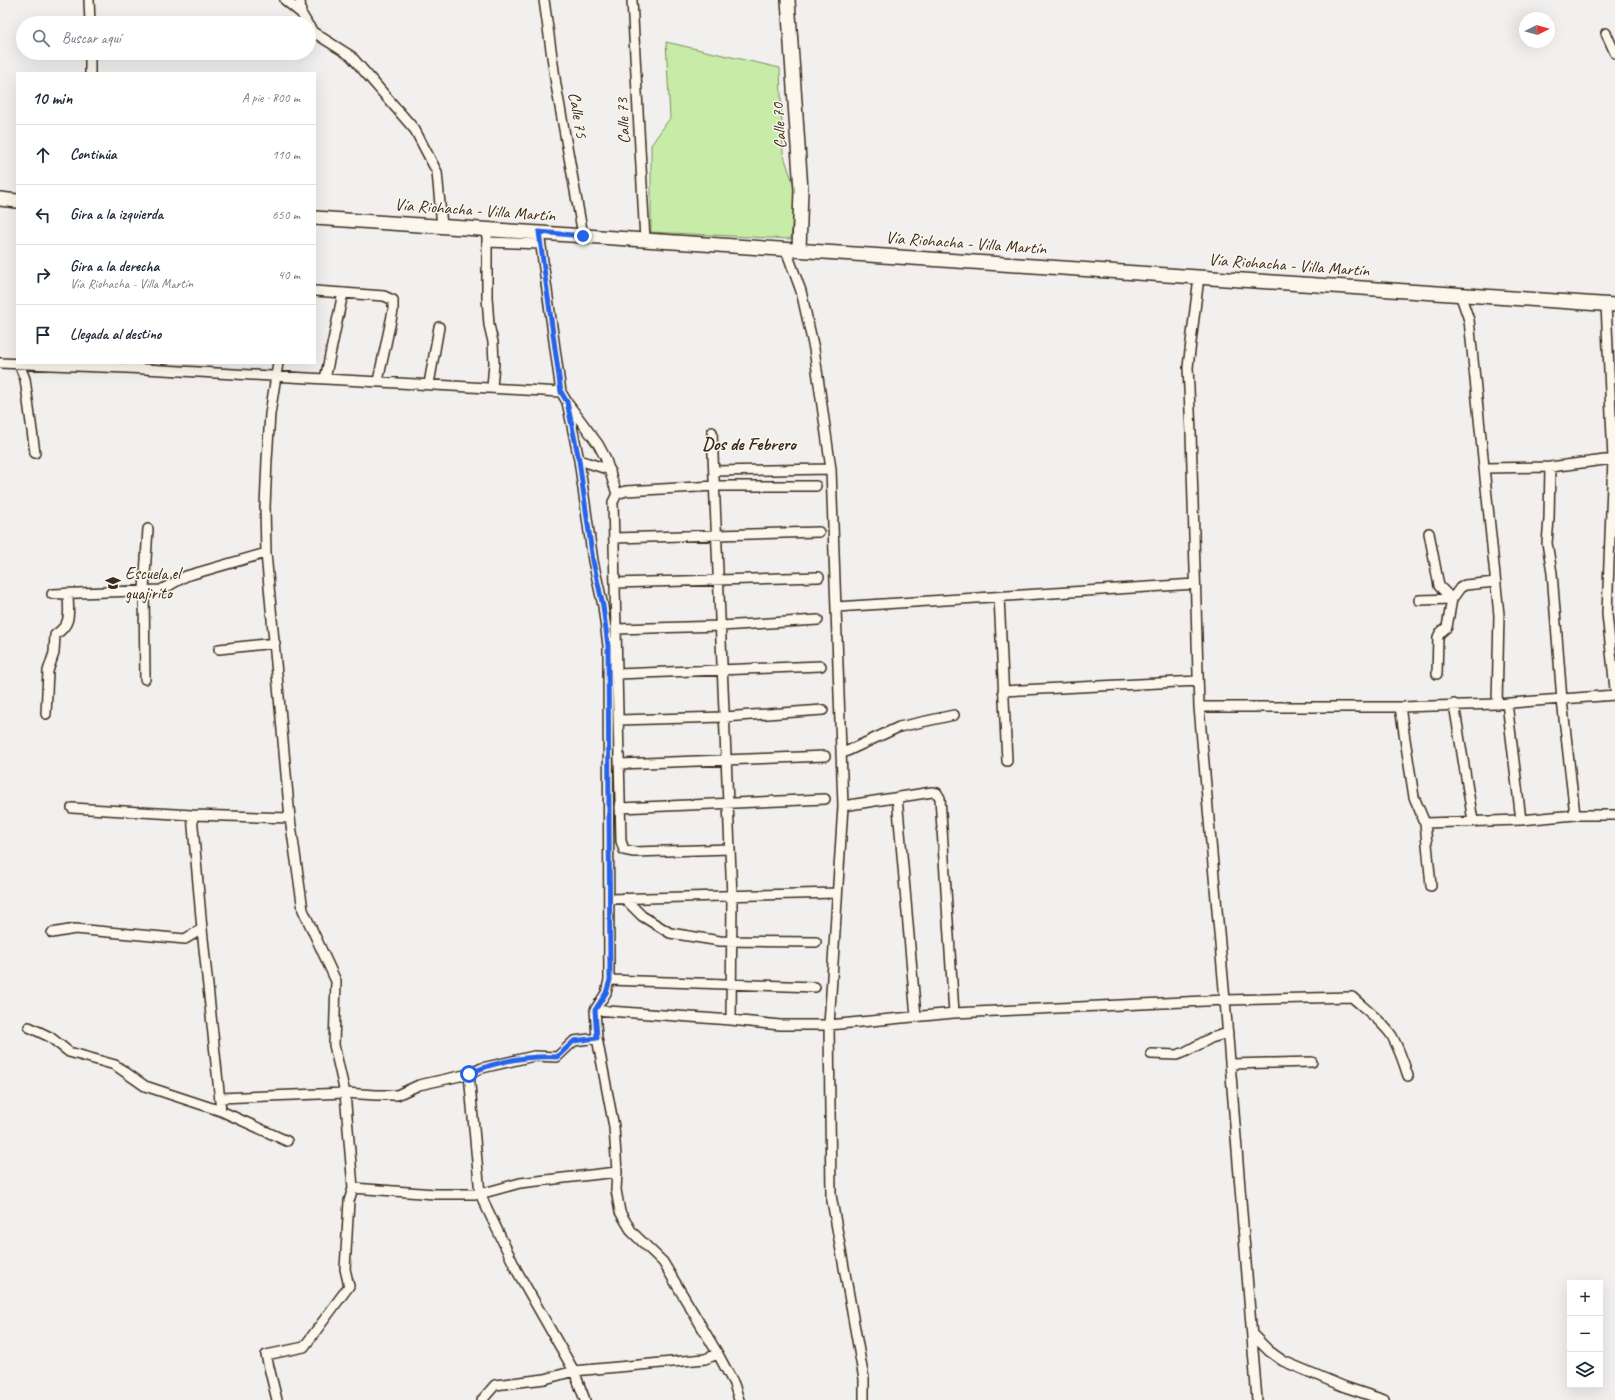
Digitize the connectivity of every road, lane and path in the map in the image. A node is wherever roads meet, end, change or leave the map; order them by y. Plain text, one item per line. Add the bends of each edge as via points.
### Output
1 (89, 0) edge
2 (285, 0) edge
3 (300, 0) edge
4 (544, 0) edge
5 (632, 0) edge
6 (788, 0) edge
7 (301, 13) junction
8 (90, 16) edge
9 (303, 16) edge
10 (1606, 33) dead end
11 (316, 34) edge
12 (1615, 53) edge
13 (90, 60) edge
14 (90, 72) edge
15 (0, 199) edge
16 (16, 201) edge
17 (316, 218) edge
18 (442, 226) junction
19 (487, 229) junction
20 (583, 236) junction
21 (539, 238) junction
22 (645, 240) junction
23 (487, 242) junction
24 (793, 250) junction
25 (1199, 277) junction
26 (316, 291) edge
27 (343, 293) junction
28 (1460, 294) junction
29 (1611, 304) edge
30 (439, 326) dead end
31 (0, 363) edge
32 (16, 364) edge
33 (19, 364) joint
34 (225, 364) edge
35 (278, 364) edge
36 (128, 365) edge
37 (175, 367) edge
38 (223, 373) junction
39 (275, 376) junction
40 (325, 379) junction
41 (378, 382) junction
42 (429, 384) junction
43 (492, 388) junction
44 (561, 392) junction
45 (567, 402) junction
46 (712, 432) dead end
47 (35, 453) dead end
48 (1613, 459) junction
49 (579, 460) junction
50 (1550, 467) junction
51 (1485, 468) junction
52 (831, 469) junction
53 (610, 470) junction
54 (714, 471) junction
55 (715, 486) junction
56 (816, 486) dead end
57 (618, 494) junction
58 (148, 529) dead end
59 (819, 532) dead end
60 (1429, 533) dead end
61 (717, 535) junction
62 (614, 538) junction
63 (266, 553) junction
64 (819, 577) dead end
65 (719, 579) junction
66 (1496, 582) junction
67 (615, 583) junction
68 (1195, 584) junction
69 (144, 590) junction
70 (52, 594) dead end
71 (68, 594) junction
72 (999, 597) junction
73 (1452, 599) junction
74 (1419, 600) dead end
75 (836, 607) junction
76 (818, 620) dead end
77 (720, 626) junction
78 (616, 629) junction
79 (274, 643) junction
80 (219, 649) dead end
81 (821, 666) dead end
82 (722, 670) junction
83 (617, 674) junction
84 (1437, 674) dead end
85 (145, 679) dead end
86 (1198, 681) junction
87 (1615, 689) edge
88 (1003, 691) junction
89 (1615, 695) edge
90 (1562, 700) junction
91 (1507, 703) junction
92 (1454, 704) junction
93 (1497, 704) junction
94 (1199, 707) junction
95 (1400, 707) junction
96 (823, 710) dead end
97 (46, 714) dead end
98 (954, 715) dead end
99 (724, 717) junction
100 (618, 720) junction
101 (841, 754) junction
102 (825, 756) dead end
103 (726, 760) junction
104 (1007, 761) dead end
105 (619, 764) junction
106 (897, 798) junction
107 (825, 799) dead end
108 (728, 804) junction
109 (843, 806) junction
110 (72, 808) dead end
111 (620, 808) junction
112 (192, 815) junction
113 (1575, 815) junction
114 (1615, 815) edge
115 (290, 818) junction
116 (1521, 820) junction
117 (1473, 821) junction
118 (1425, 823) junction
119 (730, 849) junction
120 (1431, 886) dead end
121 (838, 893) junction
122 (732, 896) junction
123 (624, 898) junction
124 (609, 899) junction
125 (202, 929) junction
126 (52, 933) dead end
127 (732, 940) junction
128 (816, 942) dead end
129 (610, 980) junction
130 (731, 984) junction
131 (815, 987) dead end
132 (1226, 1000) junction
133 (595, 1010) junction
134 (954, 1013) junction
135 (916, 1017) junction
136 (731, 1020) junction
137 (829, 1025) junction
138 (29, 1027) dead end
139 (1228, 1033) junction
140 (597, 1038) junction
141 (1151, 1054) dead end
142 (1312, 1062) dead end
143 (1230, 1064) junction
144 (469, 1074) junction
145 (1408, 1076) dead end
146 (345, 1093) junction
147 (220, 1098) junction
148 (221, 1111) junction
149 (286, 1141) dead end
150 (617, 1172) junction
151 (353, 1188) junction
152 (480, 1194) junction
153 (1252, 1334) junction
154 (718, 1354) junction
155 (574, 1371) junction
156 (277, 1400) edge
157 (482, 1400) edge
158 (586, 1400) edge
159 (739, 1400) edge
160 (864, 1400) edge
161 (1257, 1400) edge
162 (1384, 1400) edge

1 - 8 street
2 - 7 street
3 - 7 street
4 - 20 street, Calle 75 via 556,85
5 - 22 street, Calle 73
6 - 24 main road, Calle 70 via 801,190
7 - 9 street
10 - 12 street
11 - 18 street via 351,56 415,130 436,172
13 - 14 street
15 - 16 main road
17 - 18 main road, Vía Riohacha - Villa Martín
18 - 19 main road, Vía Riohacha - Villa Martín
19 - 21 main road, Vía Riohacha - Villa Martín
19 - 23 street
20 - 21 main road, Vía Riohacha - Villa Martín
20 - 22 main road, Vía Riohacha - Villa Martín
21 - 23 street
21 - 44 street
22 - 24 main road, Vía Riohacha - Villa Martín
23 - 43 street via 487,297 494,363
24 - 25 main road, Vía Riohacha - Villa Martín
24 - 52 street via 814,349
25 - 28 main road, Vía Riohacha - Villa Martín
25 - 68 street via 1188,367
26 - 27 street
27 - 40 street
27 - 41 street via 384,296 393,300
28 - 29 main road, Vía Riohacha - Villa Martín
28 - 51 street via 1469,320
29 - 48 street
30 - 42 street
31 - 32 street
33 - 36 street
33 - 47 street via 25,379
34 - 38 street
35 - 39 street
36 - 37 street
37 - 38 street
38 - 39 street
39 - 40 street
39 - 63 street via 267,460
40 - 41 street
41 - 42 street
42 - 43 street
43 - 44 street
44 - 45 street
45 - 49 street
45 - 53 street via 598,444
46 - 54 street
48 - 50 street
48 - 87 street via 1607,614
49 - 53 street
49 - 124 street via 608,646
50 - 51 street
50 - 90 street via 1547,543 1552,574
51 - 66 street
52 - 54 street
52 - 75 street
53 - 57 street
54 - 55 street
55 - 56 street
55 - 57 street via 626,491
55 - 61 street
57 - 62 street via 613,502
58 - 69 street
59 - 61 street
60 - 73 street via 1440,586
61 - 62 street
61 - 65 street
62 - 67 street
63 - 69 street via 186,576 161,590
63 - 79 street
64 - 65 street
65 - 67 street
65 - 77 street
66 - 73 street via 1465,585
66 - 93 street via 1499,615
67 - 78 street
68 - 72 street
68 - 86 street
69 - 71 street
69 - 85 street
70 - 71 street
71 - 97 street via 68,619 64,628 55,635 54,653 48,670
72 - 75 street
72 - 88 street
73 - 74 street
73 - 84 street via 1447,627 1438,637
75 - 101 street
76 - 77 street
77 - 78 street
77 - 82 street
78 - 83 street
79 - 80 street
79 - 115 street
81 - 82 street
82 - 83 street
82 - 99 street
83 - 100 street
86 - 88 street
86 - 94 street
88 - 104 street
89 - 90 street
90 - 91 street
90 - 113 street
91 - 93 street
91 - 116 street
92 - 93 street
92 - 95 street
92 - 117 street
94 - 95 street
94 - 132 street
95 - 118 street via 1414,797
96 - 99 street
98 - 101 street via 899,727
99 - 100 street
99 - 103 street
100 - 105 street
101 - 109 street
102 - 103 street
103 - 105 street
103 - 108 street
105 - 111 street
106 - 109 street
106 - 134 street via 932,792 937,793 940,798
106 - 135 street
107 - 108 street
108 - 111 street
108 - 119 street
109 - 121 street
110 - 112 street
111 - 119 street via 621,841 624,850 634,852
112 - 115 street
112 - 125 street
113 - 114 street
113 - 116 street
115 - 146 street via 303,910 336,980 334,1045
116 - 117 street
117 - 118 street
118 - 120 street
119 - 122 street
121 - 122 street
121 - 137 street
122 - 123 street
122 - 127 street
123 - 124 street
123 - 127 street via 642,916 670,933 720,941
124 - 129 street
125 - 126 street via 185,939 75,929
125 - 147 street
127 - 128 street
127 - 130 street
129 - 130 street
129 - 133 street via 606,993
130 - 131 street
130 - 136 street
132 - 134 street
132 - 139 street
132 - 145 street via 1352,996 1391,1035
133 - 136 street
133 - 140 street
134 - 135 street
135 - 137 street
136 - 137 street via 780,1025
137 - 160 street via 831,1195 864,1379
138 - 148 street via 50,1036 69,1052 116,1065 145,1086
139 - 141 street via 1211,1038 1181,1054
139 - 143 street
140 - 144 street via 574,1041 557,1057 534,1056 482,1068
140 - 150 street via 614,1127
142 - 143 street
143 - 153 street
144 - 146 street via 419,1085 397,1095
144 - 152 street
146 - 147 street
146 - 151 street
147 - 148 street
148 - 149 street
150 - 152 street via 520,1183
150 - 154 street via 616,1190 620,1212 632,1232 663,1262
151 - 152 street via 435,1194
151 - 156 street via 349,1201 345,1269 349,1286 304,1347 266,1354
152 - 155 street via 517,1271
153 - 161 street
153 - 162 street via 1283,1361
154 - 155 street via 705,1359
154 - 159 street via 734,1384
155 - 157 street via 545,1379 496,1385
155 - 158 street

